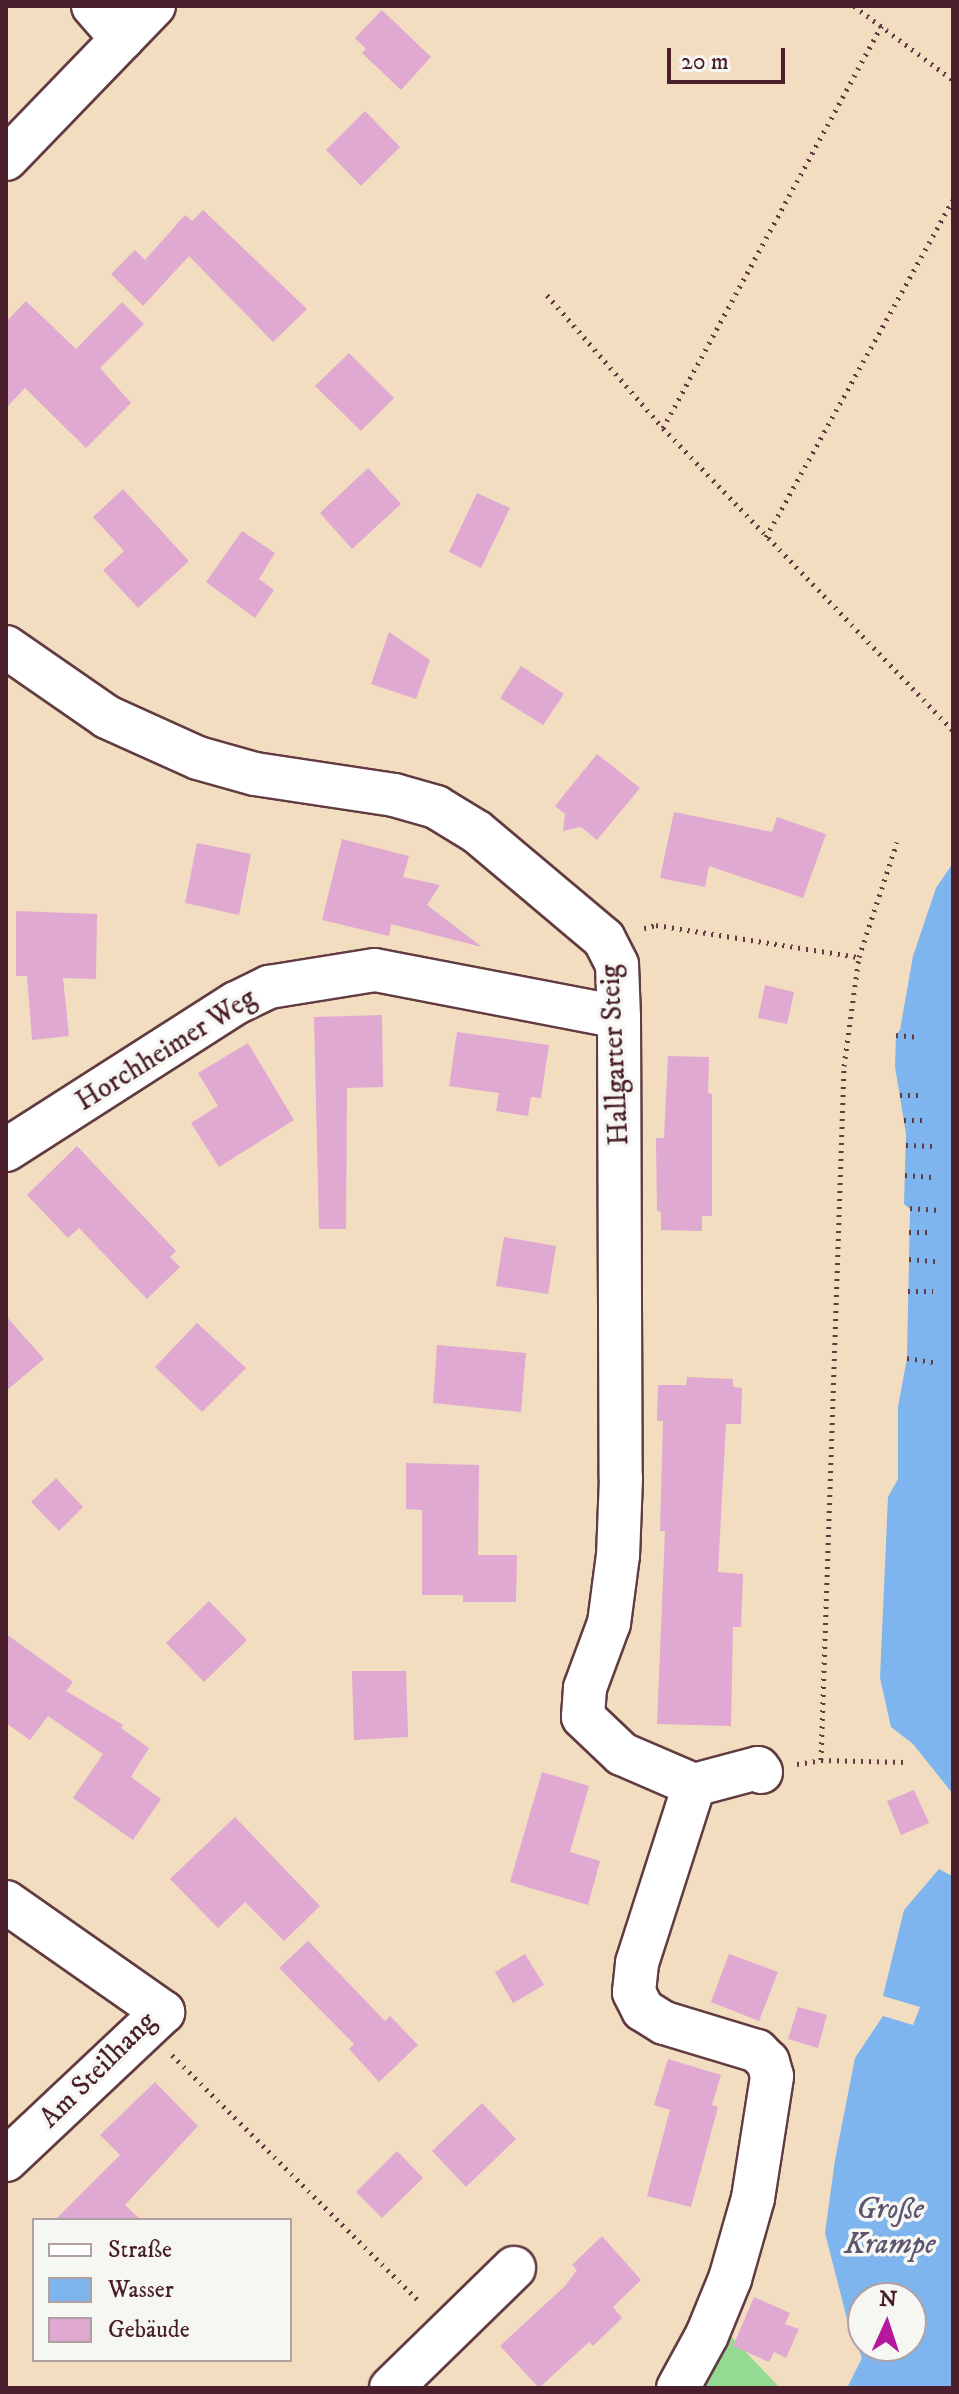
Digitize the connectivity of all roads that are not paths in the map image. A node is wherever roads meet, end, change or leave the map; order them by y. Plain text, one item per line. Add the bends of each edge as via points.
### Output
1 (93, 6) edge
2 (154, 6) edge
3 (122, 39) junction
4 (6, 159) edge
5 (6, 647) edge
6 (619, 1017) junction
7 (6, 1150) edge
8 (761, 1772) road end
9 (694, 1785) junction
10 (6, 1902) edge
11 (6, 2160) edge
12 (514, 2268) dead end
13 (391, 2388) edge
14 (678, 2388) edge

1 - 3 street
2 - 3 street
3 - 4 street
5 - 6 street, Hallgarter Steig via 107,717 198,758 255,774 394,795 436,807 477,832 604,939 617,965
6 - 7 street, Horchheimer Weg via 375,970 269,987
6 - 9 street, Hallgarter Steig via 618,1555 609,1623 585,1688 583,1717 622,1754
8 - 9 street via 758,1768
9 - 14 street via 637,1963 634,1992 643,2010 664,2023 757,2051 772,2076 753,2198 730,2279
10 - 11 street, Am Steilhang via 163,2012
12 - 13 street

